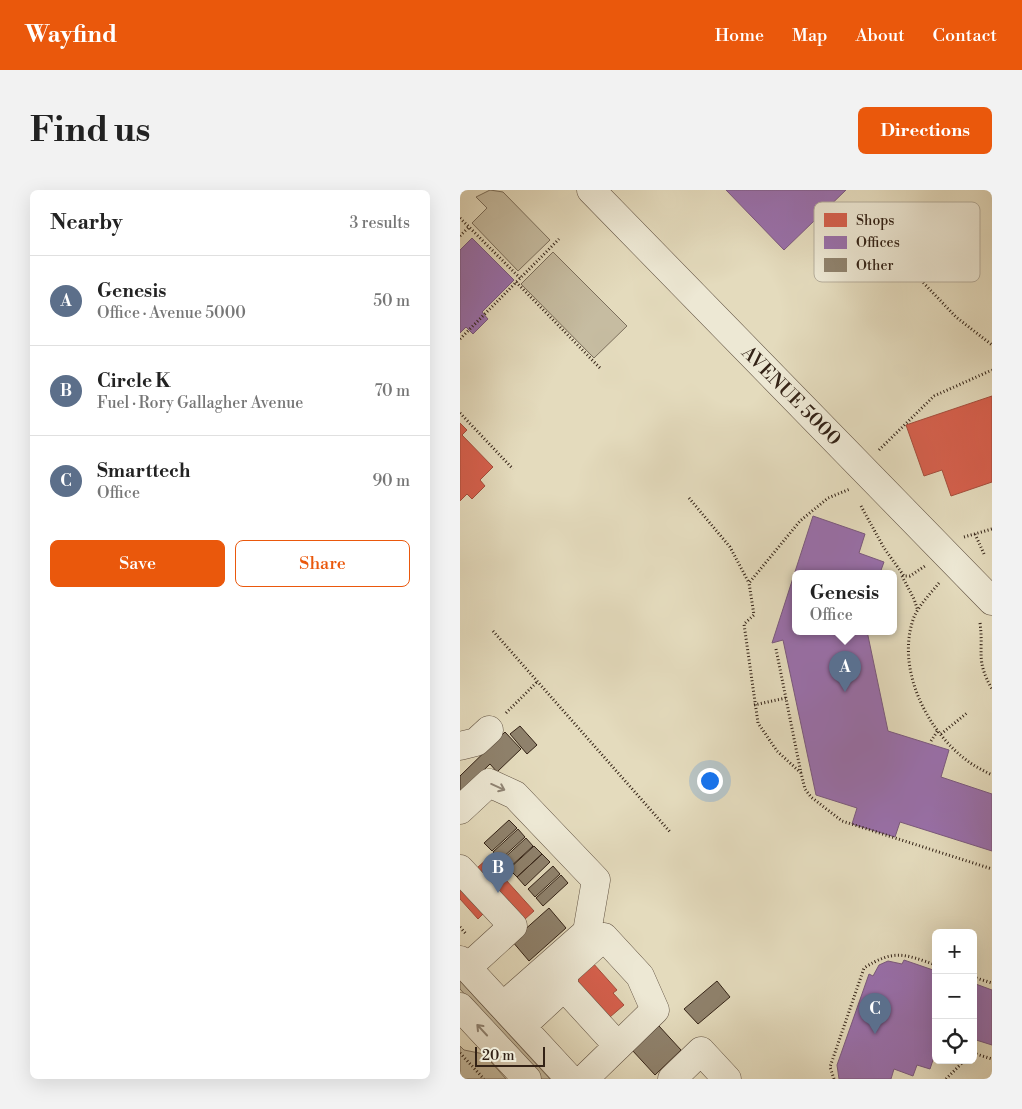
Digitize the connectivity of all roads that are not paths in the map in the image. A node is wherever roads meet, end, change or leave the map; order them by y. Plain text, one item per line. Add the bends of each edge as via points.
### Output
1 (590, 190) edge
2 (984, 609) edge
3 (489, 730) road end
4 (460, 746) edge
5 (460, 810) edge
6 (460, 869) edge
7 (464, 964) edge
8 (564, 987) junction
9 (503, 1006) junction
10 (460, 1007) edge
11 (522, 1026) junction
12 (618, 1046) junction
13 (527, 1079) edge
14 (570, 1079) edge
15 (584, 1079) edge
16 (672, 1079) edge
17 (727, 1079) edge

1 - 2 street, AVENUE 5000
3 - 4 street via 476,742
5 -> 9 street via 489,783 515,795 596,880 587,932
6 - 7 street via 513,926
7 - 9 street
8 - 11 street
8 - 12 street
8 - 12 street via 564,973 604,937 640,976 656,1010
9 - 11 street
13 -> 10 street
11 - 14 street
12 - 15 street
16 - 17 street via 701,1051

